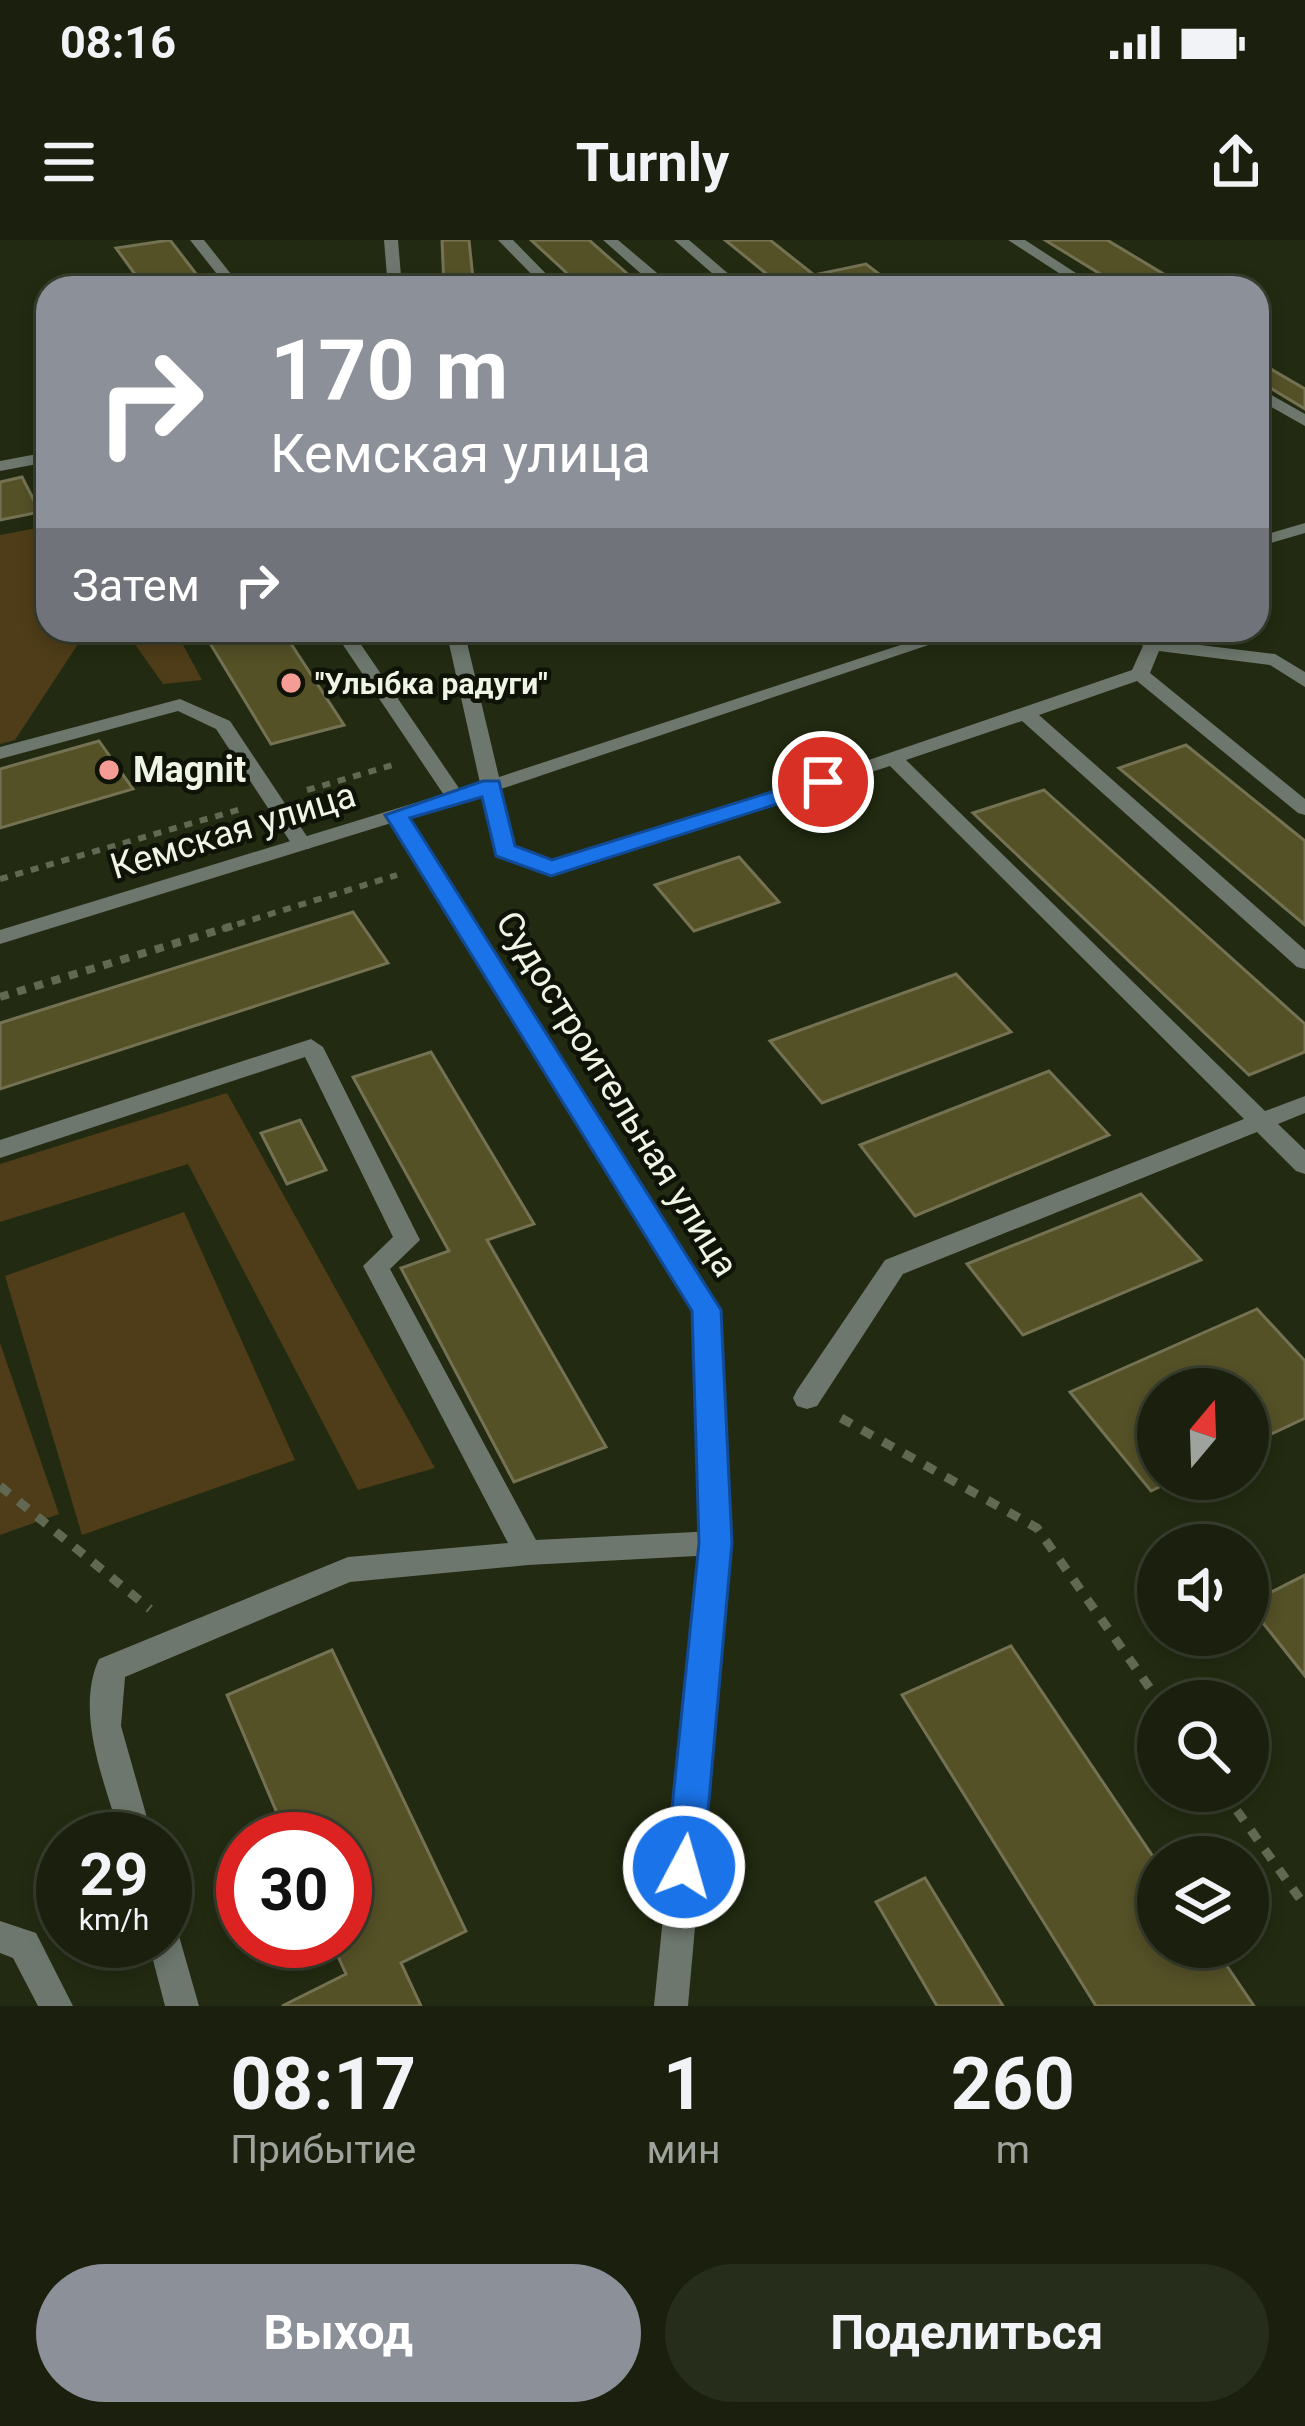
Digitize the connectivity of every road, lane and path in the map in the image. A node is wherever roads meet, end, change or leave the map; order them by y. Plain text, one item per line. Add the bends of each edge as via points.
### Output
1 (197, 240) edge
2 (392, 240) edge
3 (505, 240) edge
4 (610, 240) edge
5 (681, 240) edge
6 (1016, 240) edge
7 (226, 276) edge
8 (394, 276) edge
9 (541, 276) edge
10 (652, 276) edge
11 (724, 276) edge
12 (1073, 276) edge
13 (1269, 399) edge
14 (1305, 421) edge
15 (36, 459) edge
16 (0, 466) edge
17 (1305, 528) edge
18 (1269, 538) edge
19 (350, 642) edge
20 (458, 642) edge
21 (928, 642) edge
22 (1144, 642) edge
23 (1169, 642) edge
24 (1140, 674) junction
25 (1305, 681) edge
26 (1026, 714) junction
27 (0, 753) edge
28 (428, 755) junction
29 (894, 759) junction
30 (491, 786) junction
31 (455, 797) junction
32 (273, 800) junction
33 (1305, 809) edge
34 (397, 815) junction
35 (302, 844) junction
36 (428, 866) junction
37 (0, 879) edge
38 (0, 937) edge
39 (1305, 962) edge
40 (0, 997) edge
41 (1305, 1104) edge
42 (1261, 1121) junction
43 (0, 1149) edge
44 (1305, 1165) edge
45 (807, 1398) joint
46 (0, 1486) edge
47 (716, 1543) junction
48 (528, 1553) junction
49 (192, 1636) junction
50 (1145, 1680) edge
51 (130, 1812) edge
52 (1238, 1812) edge
53 (1305, 1906) edge
54 (0, 1937) edge
55 (172, 1968) edge
56 (56, 2006) edge
57 (182, 2006) edge
58 (671, 2006) edge

1 - 7 street
2 - 8 street
3 - 9 street
4 - 10 street
5 - 11 street
6 - 12 street
13 - 14 street
15 - 16 street
17 - 18 street
19 - 28 street
20 - 30 street
21 - 30 street, Кемская улица
22 - 24 street
23 - 25 street via 1275,660
24 - 26 street, Судостроительная улица
24 - 33 street
26 - 29 street, Судостроительная улица
26 - 39 street
27 - 32 street via 180,704 223,725
28 - 31 street
28 - 32 path
29 - 30 street, Судостроительная улица via 551,868 504,850
29 - 42 street
30 - 31 street, Кемская улица
31 - 34 street, Кемская улица
32 - 35 street
32 - 37 path
34 - 35 street, Кемская улица
34 - 36 street, Судостроительная улица
35 - 38 street, Кемская улица
36 - 40 path
36 - 47 street, Судостроительная улица via 706,1310
41 - 42 street
42 - 44 street
42 - 45 street via 894,1267
43 - 48 street via 311,1047 407,1240 376,1266
45 - 50 path via 1037,1528
46 - 49 path
47 - 48 street
47 - 58 street, Судостроительная улица
48 - 49 street via 348,1570
49 - 51 street via 110,1669 106,1726
52 - 53 path
54 - 56 street via 24,1945
55 - 57 street

